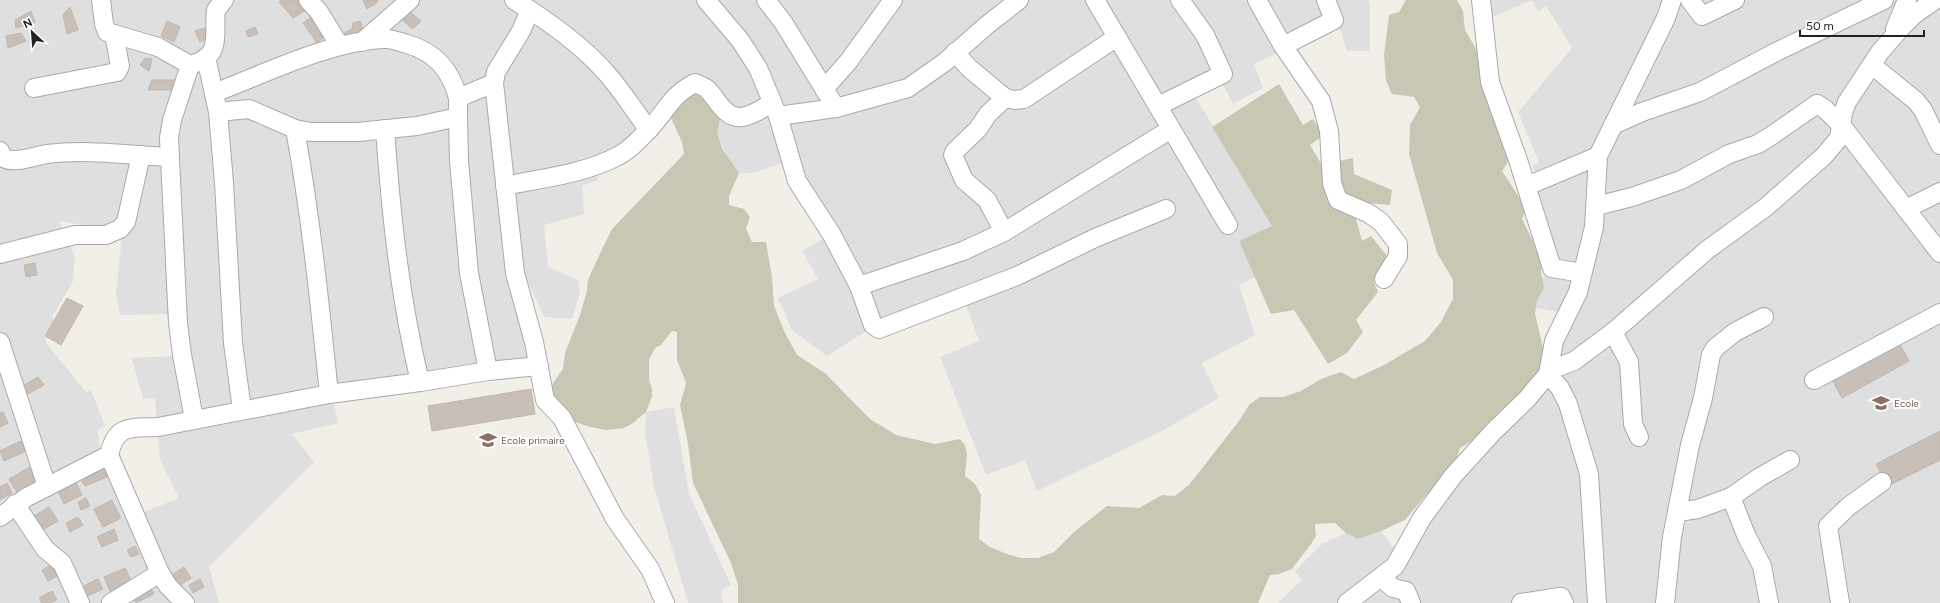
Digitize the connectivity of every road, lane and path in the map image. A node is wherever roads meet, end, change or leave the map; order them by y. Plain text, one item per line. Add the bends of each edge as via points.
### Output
1 (101, 0) edge
2 (224, 0) edge
3 (308, 0) edge
4 (410, 0) edge
5 (514, 0) edge
6 (706, 0) edge
7 (766, 0) edge
8 (893, 0) edge
9 (1019, 0) edge
10 (1095, 0) edge
11 (1180, 0) edge
12 (1257, 0) edge
13 (1326, 0) edge
14 (1481, 0) edge
15 (1672, 0) edge
16 (1690, 0) edge
17 (1735, 0) edge
18 (1884, 0) edge
19 (1908, 0) edge
20 (1935, 0) edge
21 (530, 10) junction
22 (114, 34) junction
23 (1893, 35) junction
24 (1118, 37) junction
25 (361, 43) junction
26 (340, 46) junction
27 (1283, 46) junction
28 (955, 52) junction
29 (206, 57) junction
30 (190, 65) junction
31 (1873, 66) junction
32 (494, 82) junction
33 (34, 88) dead end
34 (824, 88) junction
35 (214, 92) junction
36 (458, 98) junction
37 (1005, 98) junction
38 (1158, 106) junction
39 (836, 108) junction
40 (775, 110) junction
41 (218, 112) junction
42 (458, 117) junction
43 (1613, 125) junction
44 (1842, 126) junction
45 (295, 129) junction
46 (1171, 129) junction
47 (385, 130) junction
48 (649, 130) junction
49 (1940, 145) edge
50 (0, 151) edge
51 (141, 155) junction
52 (1598, 156) junction
53 (169, 157) junction
54 (505, 186) junction
55 (1527, 186) junction
56 (1940, 192) edge
57 (1596, 206) junction
58 (1166, 209) dead end
59 (1906, 209) junction
60 (1228, 225) dead end
61 (1004, 232) junction
62 (1940, 253) edge
63 (0, 254) edge
64 (1582, 273) junction
65 (1384, 279) dead end
66 (859, 286) junction
67 (1940, 313) edge
68 (1764, 317) dead end
69 (1613, 332) junction
70 (0, 342) edge
71 (540, 366) junction
72 (488, 371) junction
73 (1549, 372) junction
74 (1814, 380) dead end
75 (420, 382) junction
76 (329, 394) junction
77 (242, 410) junction
78 (194, 420) junction
79 (1639, 437) dead end
80 (109, 455) junction
81 (1790, 460) dead end
82 (1882, 482) dead end
83 (47, 487) junction
84 (1731, 497) junction
85 (16, 504) junction
86 (1678, 512) junction
87 (0, 517) edge
88 (160, 574) junction
89 (1381, 577) junction
90 (80, 603) edge
91 (112, 603) edge
92 (185, 603) edge
93 (665, 603) edge
94 (1347, 603) edge
95 (1411, 603) edge
96 (1521, 603) edge
97 (1564, 603) edge
98 (1597, 603) edge
99 (1665, 603) edge
100 (1769, 603) edge
101 (1840, 603) edge

1 - 22 street via 106,30
2 - 29 street via 216,10 215,46
3 - 26 street via 319,12
4 - 25 street
5 - 21 street
6 - 40 street via 749,53
7 - 34 street via 783,22
8 - 34 street via 848,62
9 - 28 street
10 - 24 street
11 - 38 street via 1205,35 1223,74
12 - 27 street
13 - 27 street via 1334,20
14 - 55 street via 1490,82
15 - 43 street via 1666,18
16 - 17 street via 1702,16
18 - 43 street via 1700,92
19 - 23 street
20 - 23 street via 1915,14
21 - 32 street via 522,32 496,72
21 - 48 street via 555,26 594,59
22 - 30 street via 158,47
22 - 33 street via 120,66 117,72
23 - 31 street
24 - 37 street via 1024,99
24 - 38 street
25 - 26 street
25 - 36 street via 387,39 424,50 433,56 450,76
26 - 35 street
27 - 65 street via 1321,101 1328,131 1332,183 1338,200 1382,222 1398,244 1398,256
28 - 37 street via 969,68
28 - 39 street via 931,73 908,88
29 - 30 street
29 - 35 street
30 - 53 street via 172,120
31 - 44 street via 1847,102
31 - 49 street via 1924,110
32 - 36 street
32 - 54 street
34 - 39 street
35 - 41 street
36 - 42 street
37 - 61 street via 953,155 964,180 987,200
38 - 46 street
39 - 40 street
40 - 48 street via 734,117 706,88 695,83 669,102
40 - 66 street via 797,181 832,235
41 - 45 street via 249,109
41 - 77 street via 233,342
42 - 47 street
42 - 72 street via 459,161 469,273
43 - 52 street
44 - 57 street via 1826,109 1817,104 1758,144 1728,154 1681,180
44 - 59 street
44 - 69 street via 1839,138 1824,156 1766,207 1707,250
45 - 47 street via 311,132
45 - 76 street
46 - 60 street
46 - 61 street
47 - 75 street via 401,289
48 - 54 street via 618,156 574,172
50 - 51 street via 2,157 11,161 48,154
51 - 53 street
51 - 63 street via 126,222 120,229 106,235 75,235 48,240
52 - 55 street
52 - 57 street
53 - 78 street via 178,323
54 - 71 street via 515,273
55 - 64 street via 1552,268
56 - 59 street
57 - 64 street via 1594,227
58 - 66 street via 1094,238 1010,279 879,329 873,325
59 - 62 street
61 - 66 street via 963,251
64 - 73 street via 1578,292 1554,341
67 - 74 street
68 - 86 street via 1735,332 1715,348 1711,355 1703,398 1690,444
69 - 73 street via 1574,361
69 - 79 street via 1630,362 1633,424
70 - 83 street
71 - 72 street
71 - 93 street via 545,400 562,418 615,519 650,569
72 - 75 street
73 - 89 street via 1527,399 1453,476 1422,518 1395,566
73 - 98 street via 1568,404 1589,474
75 - 76 street
76 - 77 street
77 - 78 street
78 - 80 street via 121,431 114,438
80 - 83 street
80 - 88 street
81 - 84 street
82 - 101 street via 1849,506 1828,526
83 - 85 street
84 - 86 street via 1698,509
84 - 100 street via 1762,566
85 - 87 street
85 - 90 street via 45,549 62,562
86 - 99 street via 1672,536
88 - 91 street
88 - 92 street
89 - 94 street
89 - 95 street via 1393,588 1406,591
96 - 97 street via 1559,596

